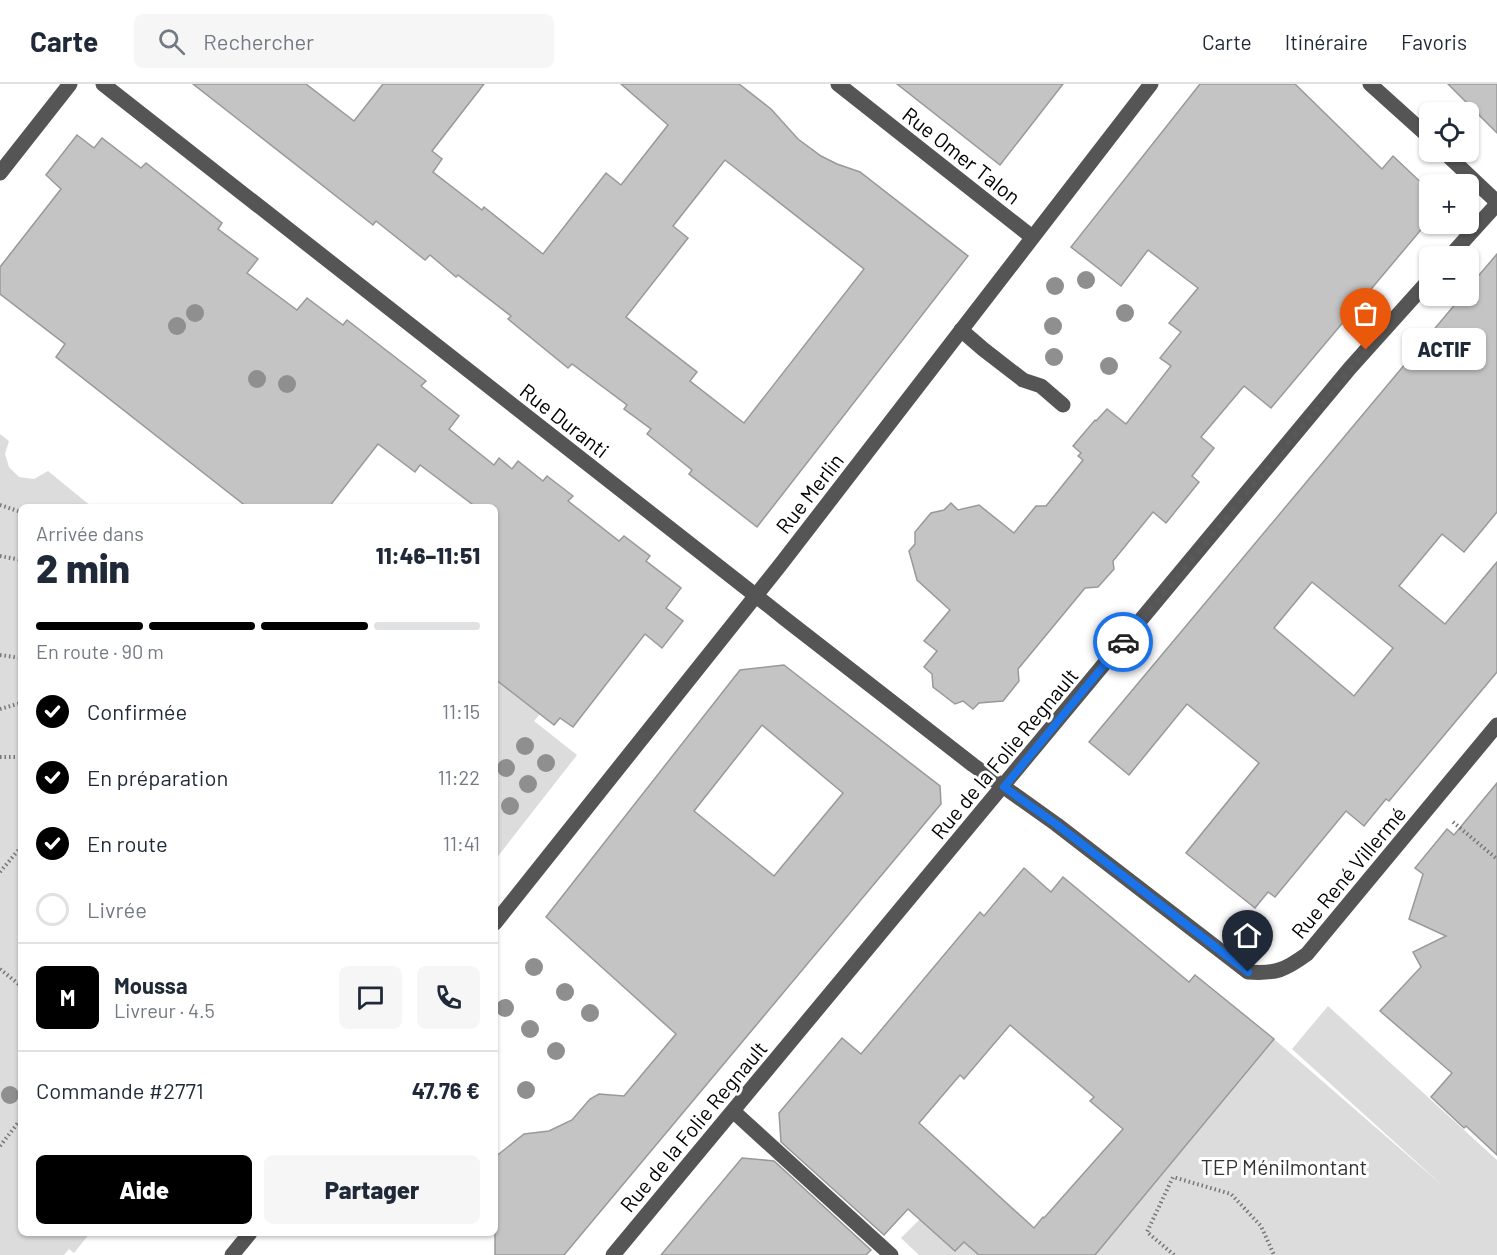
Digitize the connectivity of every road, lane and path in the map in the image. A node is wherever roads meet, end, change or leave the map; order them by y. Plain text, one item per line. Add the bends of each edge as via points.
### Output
1 (70, 84) edge
2 (103, 84) edge
3 (838, 84) edge
4 (1151, 84) edge
5 (1370, 84) edge
6 (1419, 128) edge
7 (1454, 162) edge
8 (0, 173) edge
9 (1497, 203) edge
10 (1032, 237) junction
11 (1459, 246) edge
12 (1419, 291) edge
13 (961, 330) junction
14 (1063, 405) dead end
15 (0, 506) edge
16 (18, 511) edge
17 (0, 556) edge
18 (18, 559) edge
19 (755, 595) junction
20 (0, 655) edge
21 (18, 658) edge
22 (18, 704) edge
23 (0, 709) edge
24 (1497, 725) edge
25 (0, 757) edge
26 (18, 757) edge
27 (1004, 787) junction
28 (1463, 831) dead end
29 (18, 851) edge
30 (1497, 859) edge
31 (0, 872) edge
32 (498, 919) edge
33 (0, 969) edge
34 (18, 984) edge
35 (733, 1111) junction
36 (18, 1123) edge
37 (0, 1146) edge
38 (248, 1236) edge
39 (232, 1255) edge
40 (613, 1255) edge
41 (891, 1255) edge
42 (1174, 1255) edge
43 (1274, 1255) edge

1 - 8 street
2 - 19 street, Rue Duranti
3 - 10 street, Rue Omer Talon
4 - 10 street, Rue Merlin
5 - 6 street
7 - 9 street
9 - 11 street
10 - 13 street, Rue Merlin
12 - 27 street, Rue de la Folie Regnault via 1350,368
13 - 14 street via 1023,380 1041,386
13 - 19 street, Rue Merlin
15 - 16 path
17 - 18 path
19 - 27 street, Rue Duranti
19 - 32 street, Rue Merlin
20 - 21 path
22 - 23 path
24 - 27 street, Rue René Villermé via 1307,954 1282,970 1270,972 1248,972
25 - 26 path
27 - 35 street, Rue de la Folie Regnault
28 - 30 path
29 - 31 path
33 - 34 path
35 - 40 street, Rue de la Folie Regnault
35 - 41 street
36 - 37 path
38 - 39 street
42 - 43 path via 1147,1232 1173,1177 1232,1194 1261,1226

